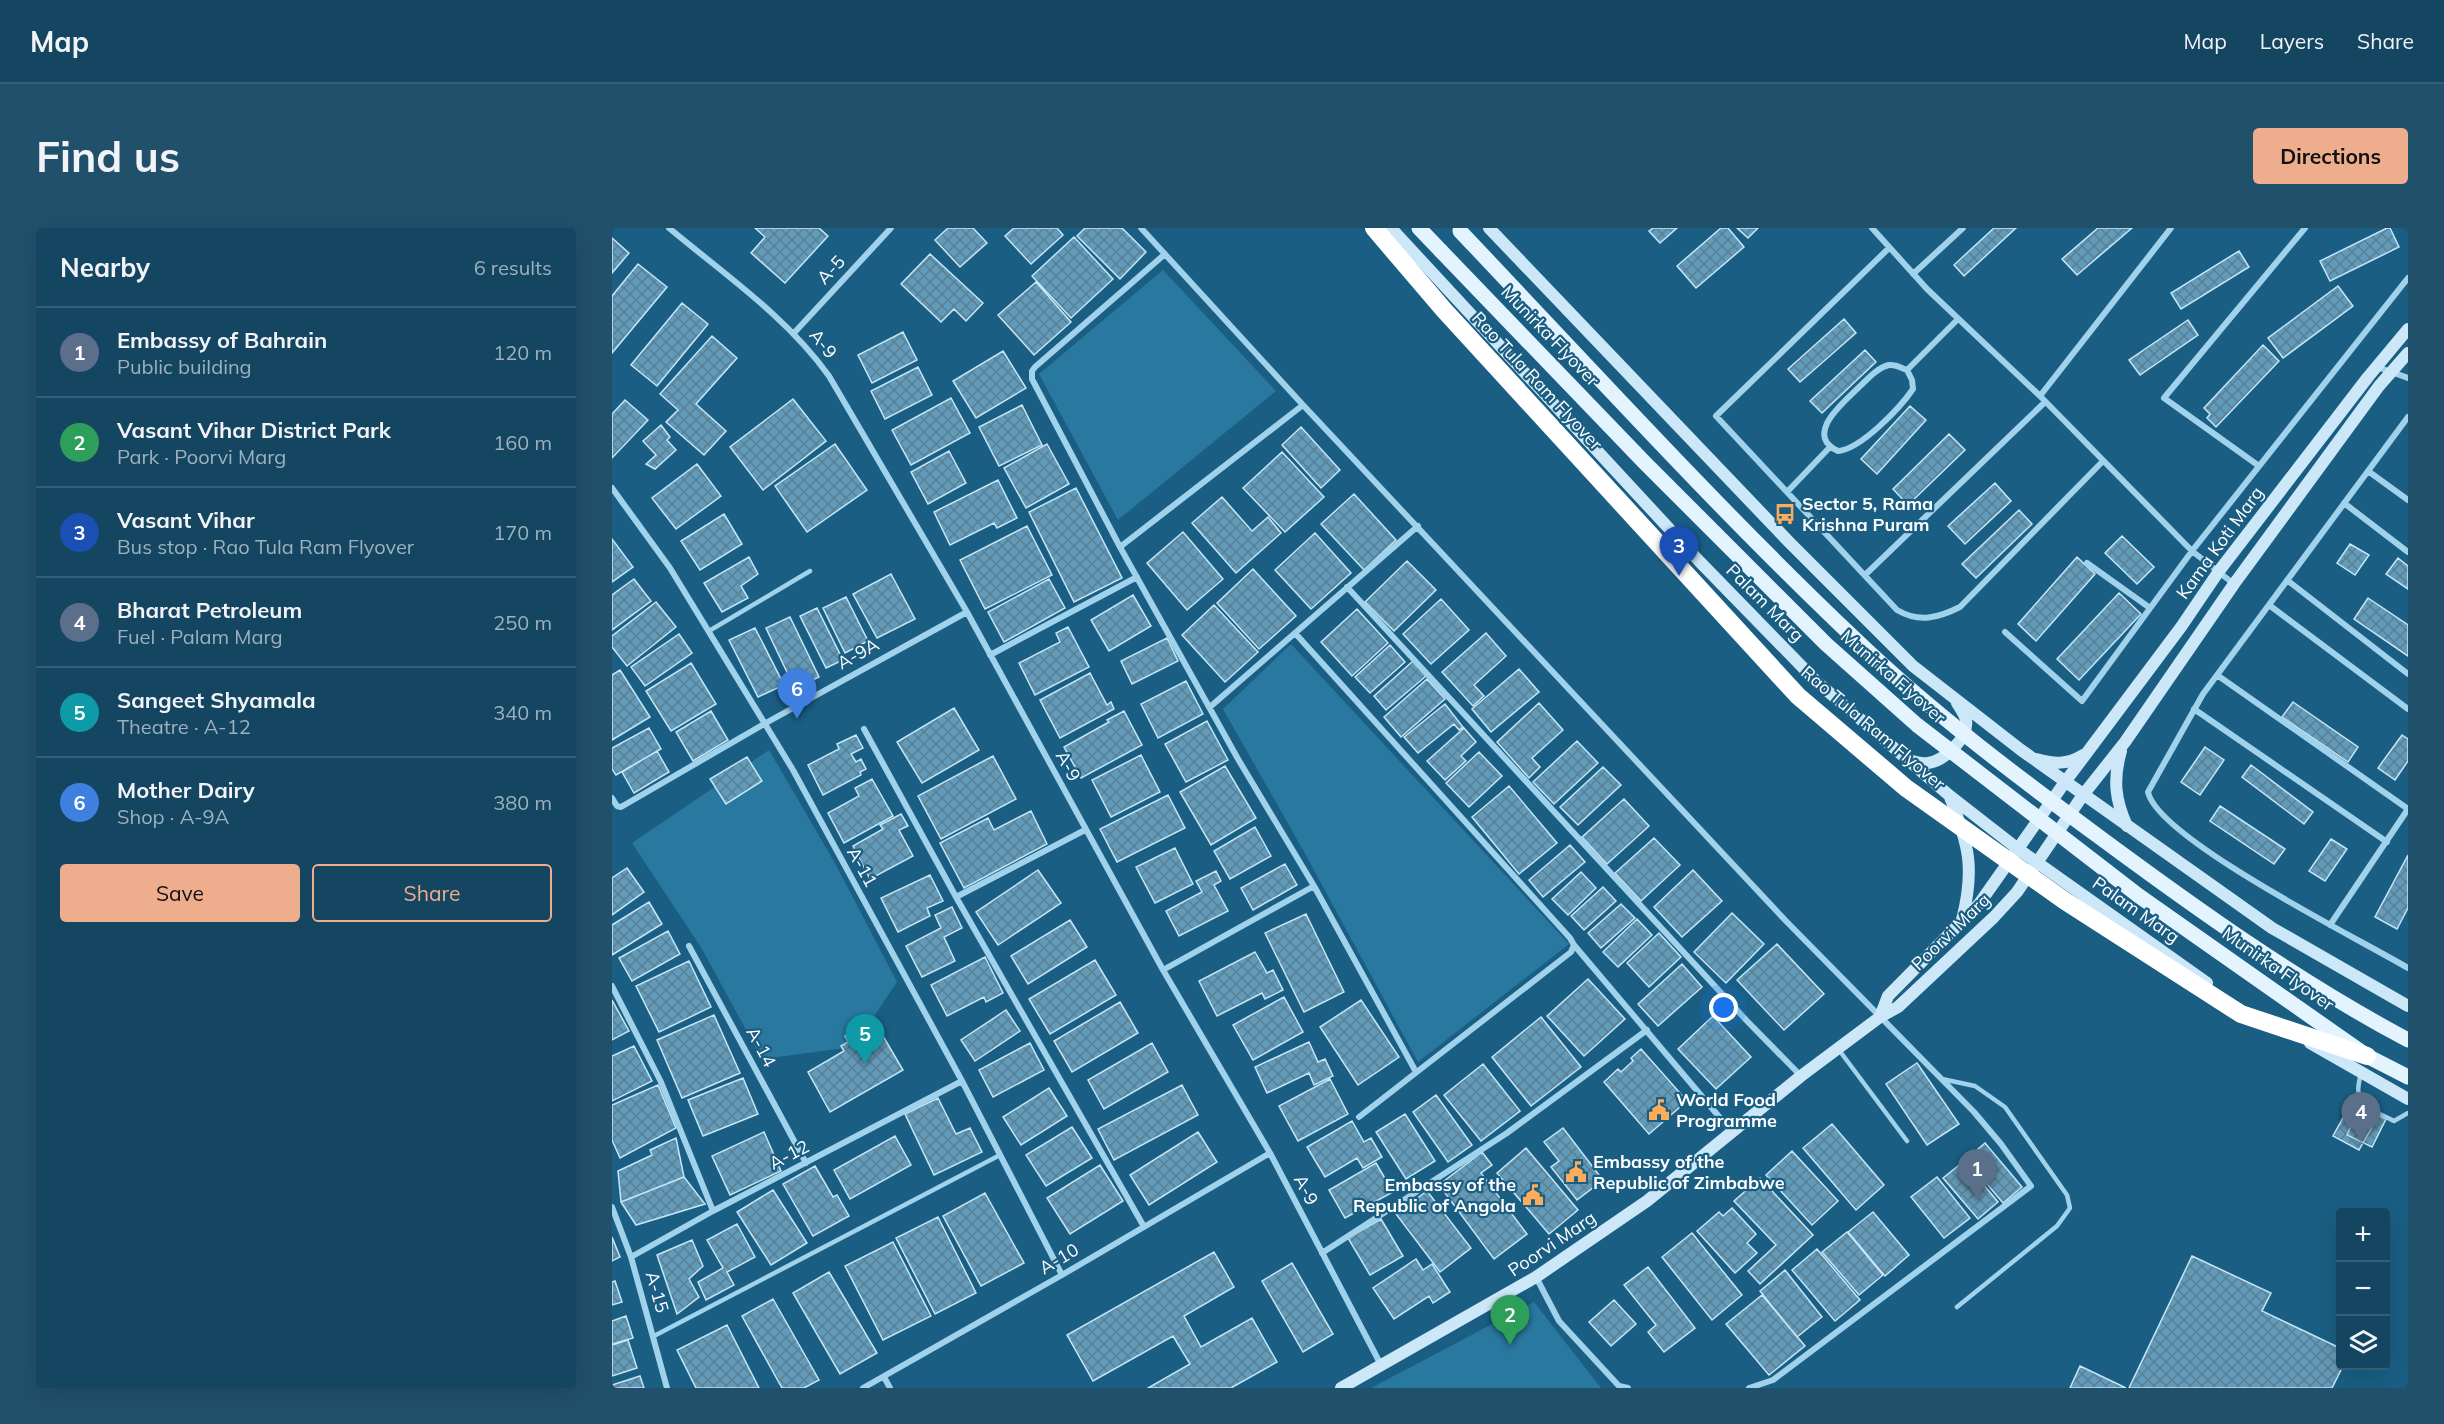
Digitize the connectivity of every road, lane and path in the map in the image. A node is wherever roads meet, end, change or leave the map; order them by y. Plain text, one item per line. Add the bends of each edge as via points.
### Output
1 (669, 228) edge
2 (891, 228) edge
3 (1141, 228) edge
4 (1374, 228) edge
5 (1391, 228) edge
6 (1419, 228) edge
7 (1488, 228) edge
8 (1872, 228) edge
9 (1963, 228) edge
10 (2171, 228) edge
11 (2305, 228) edge
12 (1459, 229) edge
13 (1889, 248) junction
14 (1166, 254) junction
15 (1913, 274) junction
16 (2408, 278) edge
17 (1958, 318) junction
18 (2408, 329) edge
19 (794, 333) junction
20 (2408, 353) edge
21 (2377, 367) junction
22 (1907, 370) junction
23 (2392, 371) junction
24 (2408, 378) edge
25 (2040, 396) junction
26 (2045, 402) junction
27 (1303, 405) junction
28 (2408, 417) edge
29 (1830, 447) junction
30 (2103, 461) junction
31 (2259, 466) junction
32 (2368, 471) junction
33 (612, 488) edge
34 (1787, 492) junction
35 (2408, 500) edge
36 (2344, 503) junction
37 (1418, 526) junction
38 (1120, 547) junction
39 (2192, 550) junction
40 (2408, 552) edge
41 (2086, 563) dead end
42 (810, 571) dead end
43 (2219, 571) junction
44 (1865, 575) junction
45 (1137, 578) junction
46 (2287, 580) junction
47 (2234, 584) junction
48 (1347, 587) junction
49 (2269, 605) junction
50 (2150, 608) junction
51 (967, 612) junction
52 (709, 631) junction
53 (2005, 632) dead end
54 (1295, 633) junction
55 (990, 655) junction
56 (2408, 674) edge
57 (2217, 675) junction
58 (1956, 699) junction
59 (1210, 707) junction
60 (2194, 709) junction
61 (2408, 709) edge
62 (764, 724) junction
63 (864, 729) dead end
64 (2125, 742) junction
65 (2088, 752) junction
66 (2032, 758) junction
67 (1906, 759) junction
68 (2065, 782) junction
69 (2083, 795) junction
70 (1950, 796) junction
71 (612, 798) edge
72 (2408, 809) edge
73 (2127, 826) junction
74 (1085, 830) junction
75 (2387, 842) junction
76 (2018, 849) junction
77 (2038, 863) junction
78 (1314, 886) junction
79 (956, 897) junction
80 (1962, 921) junction
81 (2330, 925) junction
82 (1574, 945) junction
83 (689, 946) dead end
84 (2408, 968) edge
85 (1163, 970) junction
86 (612, 986) edge
87 (2408, 1006) edge
88 (1880, 1017) junction
89 (1647, 1030) junction
90 (2408, 1040) edge
91 (1839, 1050) junction
92 (2364, 1064) junction
93 (1416, 1072) junction
94 (1801, 1077) junction
95 (2408, 1077) edge
96 (1942, 1079) junction
97 (962, 1081) junction
98 (2408, 1099) edge
99 (2408, 1113) edge
100 (1359, 1117) dead end
101 (1732, 1132) junction
102 (1907, 1141) dead end
103 (1270, 1153) junction
104 (1000, 1155) junction
105 (806, 1163) junction
106 (612, 1207) edge
107 (713, 1211) junction
108 (1143, 1225) junction
109 (1322, 1253) junction
110 (631, 1257) junction
111 (1062, 1275) junction
112 (1536, 1277) junction
113 (1957, 1307) dead end
114 (654, 1336) junction
115 (1381, 1365) junction
116 (884, 1377) junction
117 (1619, 1387) edge
118 (667, 1388) edge
119 (863, 1388) edge
120 (890, 1388) edge
121 (1341, 1388) edge
122 (1628, 1388) edge
123 (1749, 1388) edge

1 - 19 street, A-9
2 - 19 street, A-5
3 - 14 street
4 - 92 highway, Rao Tula Ram Flyover, bridge via 1444,310 1798,696 1905,788 2065,901 2241,1014
5 - 67 main road, Palam Marg via 1711,574 1817,682
6 - 92 main road, Munirka Flyover, bridge via 1826,644 1917,725
7 - 58 main road via 1912,666
8 - 13 street
9 - 15 street
10 - 25 street
11 - 31 street via 2164,398
12 - 90 main road, Munirka Flyover, bridge via 1687,471 1855,639 1930,706 2032,788 2168,888 2253,947
13 - 15 street
13 - 34 street via 1716,416
14 - 27 street
14 - 38 street via 1035,367 1031,375
15 - 17 street
16 - 31 street
17 - 22 street
17 - 25 street
18 - 21 main road, Kama Koti Marg
19 - 51 street, A-9 via 829,376
20 - 23 main road, Kama Koti Marg
21 - 23 street
21 - 43 main road, Kama Koti Marg
22 - 29 street via 1913,389 1905,401 1854,446 1838,451
22 - 29 street via 1887,365 1831,414 1825,427
23 - 24 street
23 - 47 main road, Kama Koti Marg
25 - 26 street
26 - 30 street
26 - 44 street
27 - 37 street
27 - 38 street
28 - 32 street
29 - 34 street
30 - 39 street
30 - 44 street via 1960,607 1944,615 1927,619 1900,612
31 - 39 street
32 - 35 street
32 - 36 street
33 - 52 street, A-11 via 670,568
34 - 44 street
36 - 40 street
36 - 46 street
37 - 48 street
37 - 88 street
38 - 45 street
39 - 43 street
39 - 50 street
41 - 50 street
42 - 52 lane
43 - 47 street
43 - 65 main road, Kama Koti Marg
45 - 55 street
45 - 59 street
46 - 49 street
46 - 56 street
47 - 64 main road, Kama Koti Marg
48 - 54 street
48 - 94 street
49 - 57 street
49 - 61 street
50 - 53 street via 2082,701
51 - 55 street, A-9
51 - 62 street, A-9A
52 - 62 street, A-11
54 - 59 street
54 - 82 street
55 - 74 street, A-9
57 - 60 street
57 - 72 street
58 - 66 main road
58 - 67 main road via 1966,720 1956,746 1928,763
59 - 78 street
60 - 75 street
60 - 81 street via 2148,790 2150,800 2193,840
62 - 71 street, A-9A via 621,807
62 - 97 street, A-11 via 793,770
63 - 79 street
64 - 69 main road, Kama Koti Marg
64 - 73 main road via 2115,772 2117,796
65 - 66 main road via 2072,762
65 - 68 main road, Kama Koti Marg
66 - 68 main road
67 - 70 main road, Palam Marg
68 - 69 main road
68 - 76 main road, Poorvi Marg
69 - 73 main road
69 - 77 main road, Poorvi Marg
70 - 76 main road, Palam Marg
70 - 80 main road via 1968,849 1970,876
72 - 75 street
73 - 87 main road via 2272,928
74 - 79 street
74 - 85 street, A-9
75 - 81 street
76 - 77 main road, Palam Marg
76 - 80 main road, Poorvi Marg
77 - 88 main road, Poorvi Marg via 1994,917 1898,1007
77 - 92 main road, Palam Marg via 2225,995
78 - 85 street
78 - 93 street
79 - 108 street
80 - 88 main road, Poorvi Marg via 1888,996
81 - 84 street
82 - 89 street
82 - 93 street via 1571,952
83 - 105 street, A-14
85 - 103 street, A-9
86 - 107 street via 661,1082
88 - 91 main road, Poorvi Marg
88 - 96 street
89 - 101 street
89 - 109 street via 1507,1133
91 - 94 main road, Poorvi Marg
91 - 102 lane
92 - 95 main road, Munirka Flyover, bridge
92 - 98 main road, Palam Marg
92 - 99 lane via 2357,1095 2363,1106 2394,1121
93 - 100 street
94 - 101 main road, Poorvi Marg
96 - 113 lane via 1975,1086 2005,1107 2067,1195 2070,1208 2057,1226
96 - 123 street via 1988,1128 2031,1186 1773,1380
97 - 104 street, A-11
97 - 105 street, A-12
101 - 112 main road, Poorvi Marg via 1647,1201
103 - 108 street, A-10
103 - 109 street, A-9
104 - 111 street, A-11
104 - 114 lane
105 - 107 street, A-12
106 - 110 street, A-15
107 - 110 street, A-12
108 - 111 street, A-10
109 - 115 street, A-9
110 - 114 street, A-15
111 - 116 street, A-10
112 - 115 main road, Poorvi Marg
112 - 117 street via 1559,1321
114 - 118 street, A-15
115 - 121 main road, Poorvi Marg
116 - 119 street, A-10
116 - 120 street
117 - 122 street

